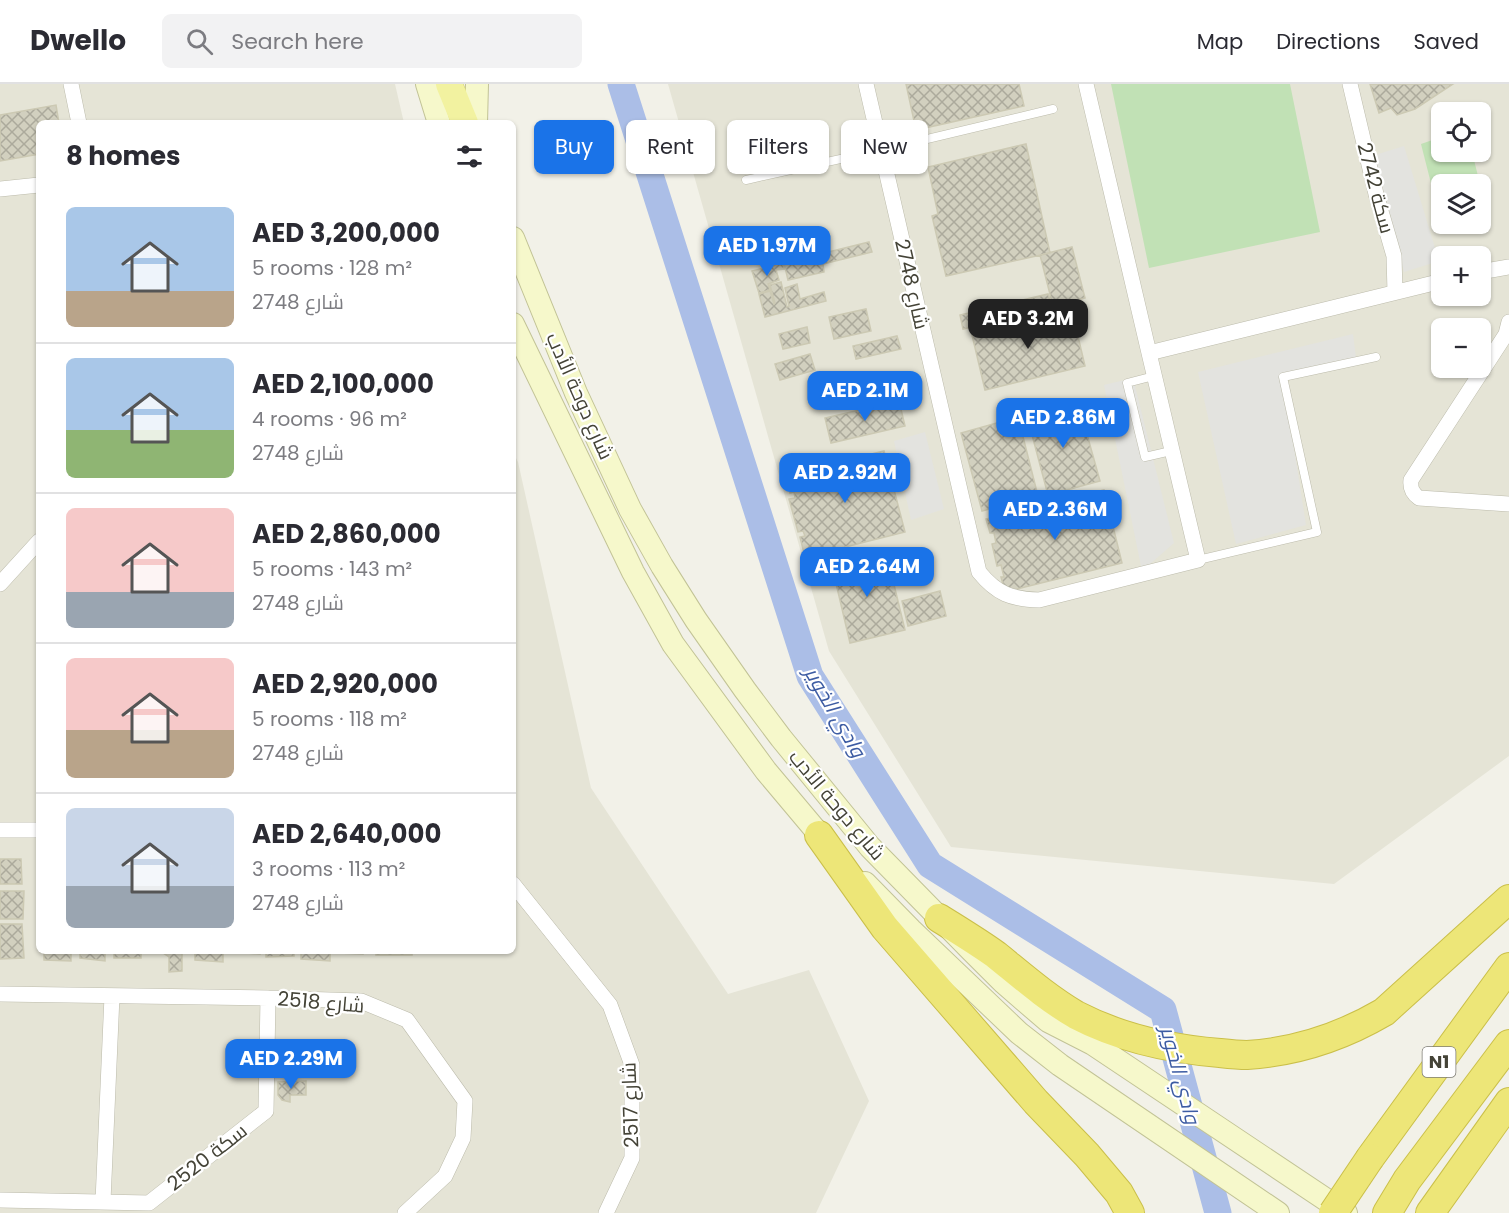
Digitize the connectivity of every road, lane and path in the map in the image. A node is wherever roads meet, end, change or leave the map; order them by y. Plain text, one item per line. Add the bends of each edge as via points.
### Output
1 (71, 84) edge
2 (427, 84) edge
3 (449, 84) edge
4 (477, 84) edge
5 (866, 84) edge
6 (1086, 84) edge
7 (1350, 84) edge
8 (1053, 109) dead end
9 (78, 120) edge
10 (438, 120) edge
11 (464, 120) edge
12 (476, 120) edge
13 (874, 120) edge
14 (928, 139) edge
15 (841, 159) edge
16 (887, 174) edge
17 (746, 180) dead end
18 (36, 185) edge
19 (0, 189) edge
20 (516, 245) edge
21 (1509, 267) edge
22 (1491, 270) edge
23 (1431, 284) edge
24 (1395, 292) junction
25 (516, 330) edge
26 (1508, 330) edge
27 (1149, 353) junction
28 (1376, 357) dead end
29 (1154, 376) junction
30 (1171, 451) junction
31 (1509, 504) edge
32 (36, 544) edge
33 (1198, 560) junction
34 (0, 584) edge
35 (0, 830) edge
36 (36, 830) edge
37 (819, 836) junction
38 (516, 889) edge
39 (1509, 899) edge
40 (939, 918) junction
41 (1509, 968) edge
42 (0, 994) edge
43 (112, 996) junction
44 (268, 998) junction
45 (1509, 1044) edge
46 (1509, 1102) edge
47 (0, 1200) edge
48 (103, 1201) junction
49 (1434, 1207) edge
50 (405, 1213) edge
51 (606, 1213) edge
52 (1130, 1213) edge
53 (1278, 1213) edge
54 (1333, 1213) edge
55 (1346, 1213) edge
56 (1387, 1213) edge

1 - 9 street
2 - 10 main road
3 - 11 main road
4 - 12 main road
5 - 13 street, شارع 2748
6 - 27 street
7 - 24 street, سكة 2742 via 1394,256
8 - 14 lane
15 - 17 lane
16 - 33 street, شارع 2748 via 979,572 992,587 1017,599 1039,600
18 - 19 street
20 - 40 main road, شارع دوحة الأدب via 576,393 630,509 662,566 781,738 870,847
21 - 22 street
23 - 24 street
24 - 27 street
25 - 37 main road, شارع دوحة الأدب via 633,572 673,644
26 - 31 street via 1411,480 1413,493 1419,498
27 - 29 street
28 - 33 lane via 1283,377 1317,532
29 - 30 street
29 - 30 lane via 1127,383 1145,457
30 - 33 street
32 - 34 street
35 - 36 street
37 - 52 highway via 885,928 1036,1102 1088,1155
37 - 53 main road, شارع دوحة الأدب via 910,930 1019,1033 1059,1065
38 - 51 street, 2517 شارع via 610,1005 632,1065 632,1158
39 - 40 highway via 1384,1012 1337,1035 1246,1055 1156,1044 1101,1027 1048,998 993,953
40 - 55 main road, شارع دوحة الأدب via 1048,1021 1093,1044
41 - 54 highway, N1, bridge
42 - 43 street, 2518 شارع
43 - 44 street, 2518 شارع
43 - 48 street
44 - 48 street, سكة 2520 via 266,1111 149,1203
44 - 50 street, 2518 شارع via 361,1002 407,1020 465,1101 463,1138 445,1176
45 - 56 highway, N1 via 1407,1180
46 - 49 highway
47 - 48 street, سكة 2520

